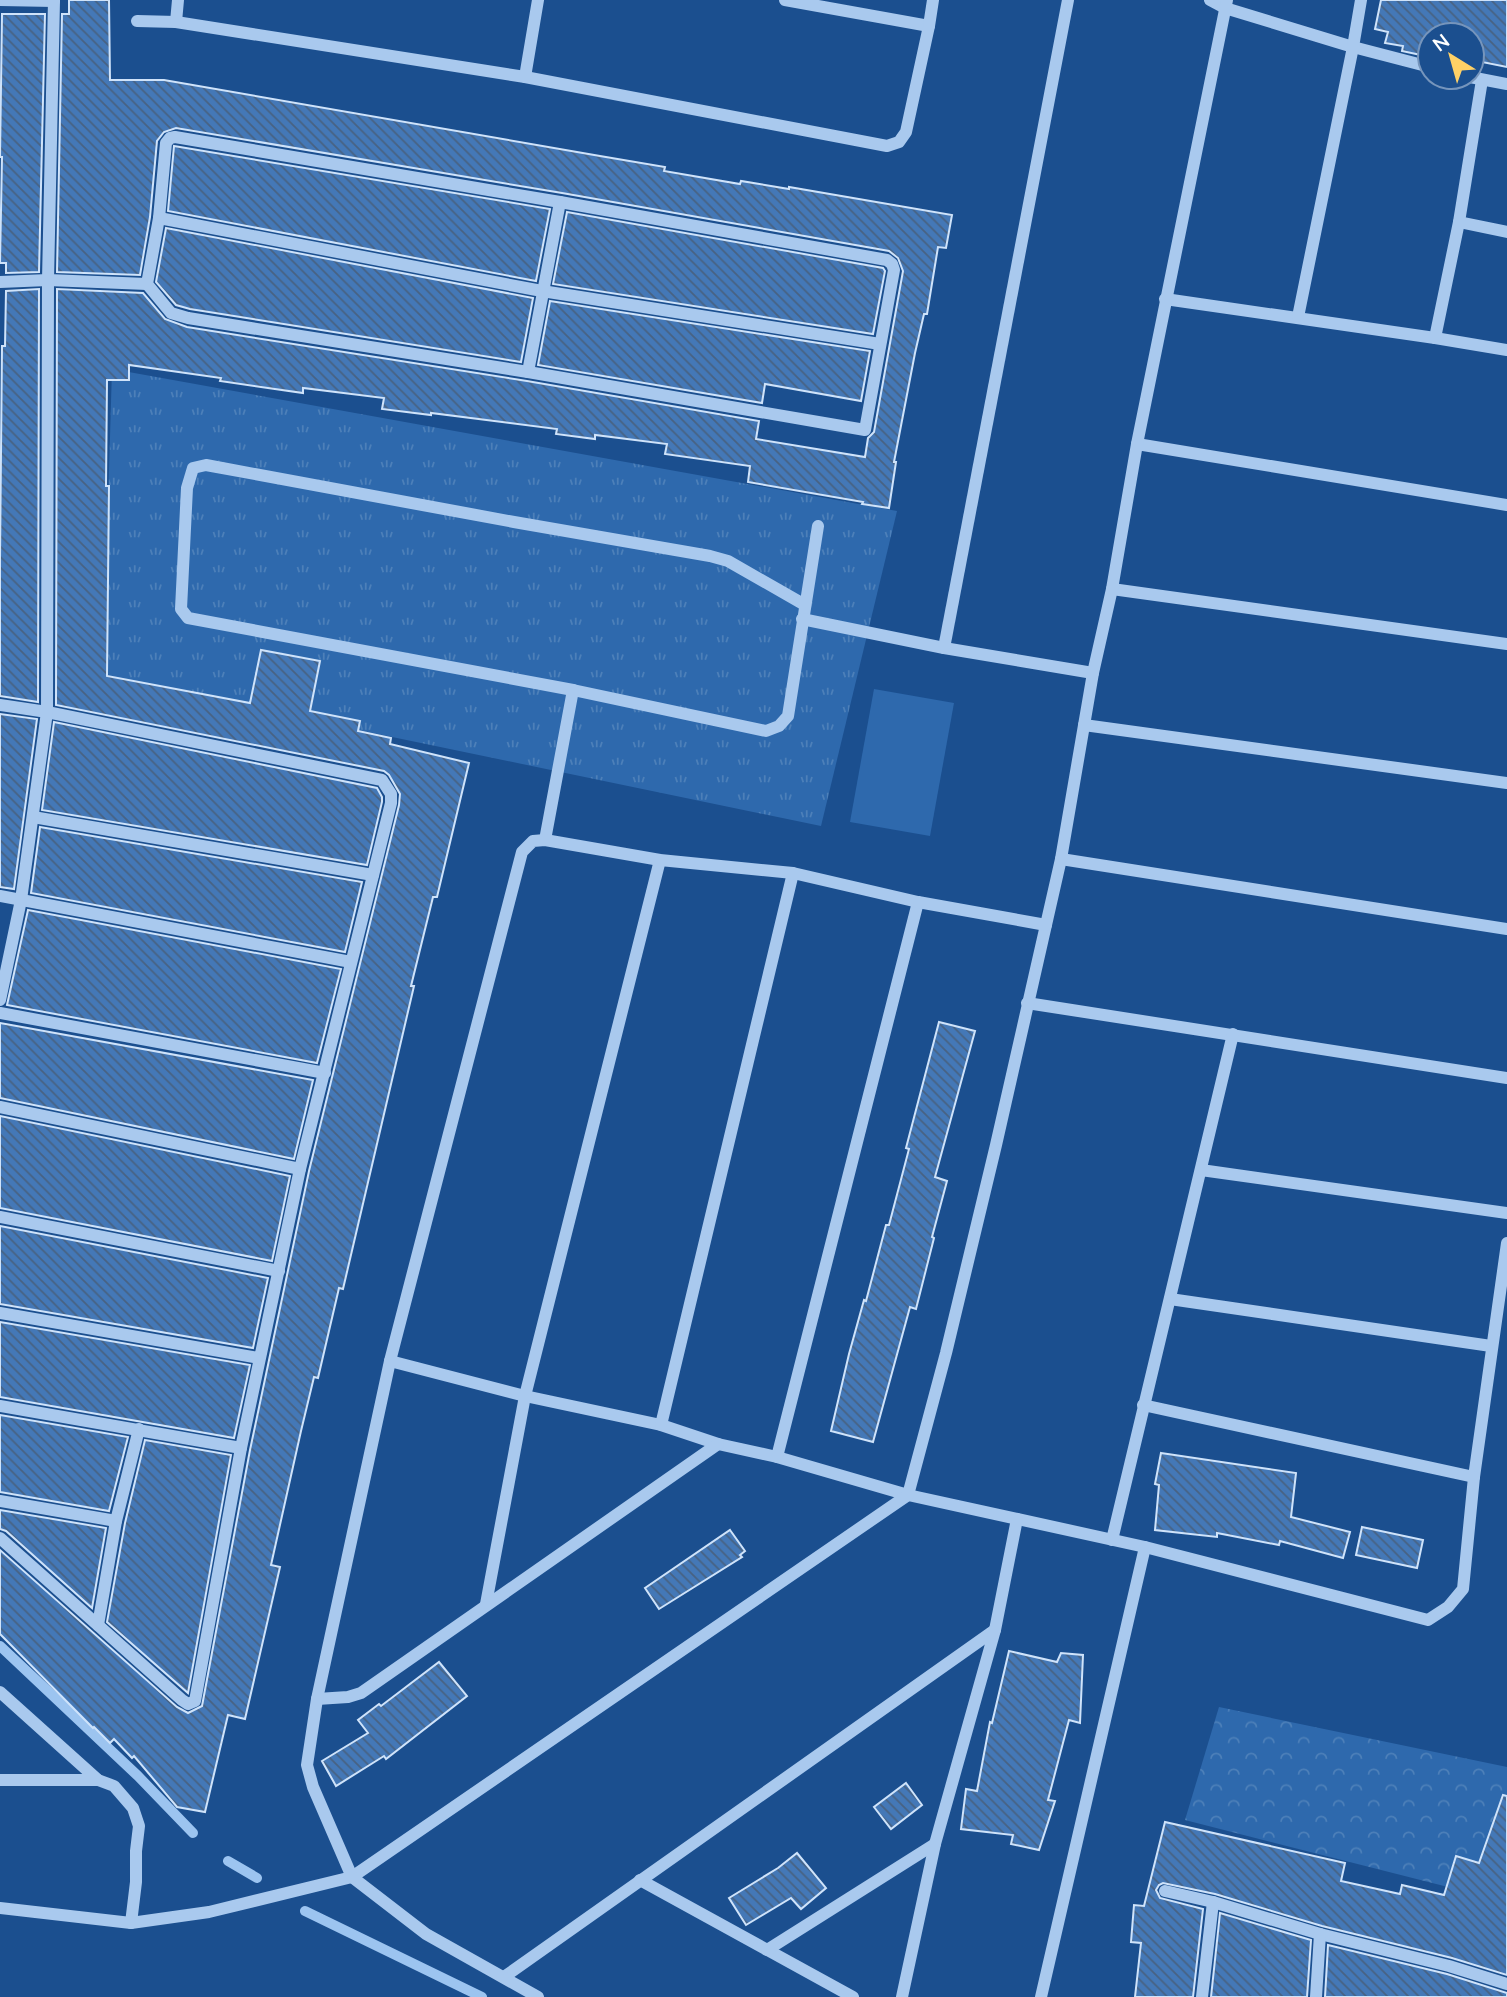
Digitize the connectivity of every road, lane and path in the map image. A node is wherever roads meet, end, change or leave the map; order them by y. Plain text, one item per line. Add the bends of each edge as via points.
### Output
1 (0, 0) edge
2 (178, 0) edge
3 (538, 0) edge
4 (785, 0) edge
5 (933, 0) edge
6 (1068, 0) edge
7 (1210, 0) edge
8 (1361, 0) edge
9 (54, 1) edge
10 (1226, 4) edge
11 (137, 21) dead end
12 (176, 22) junction
13 (929, 26) junction
14 (1353, 47) junction
15 (1416, 63) edge
16 (525, 77) junction
17 (1486, 80) edge
18 (1507, 84) edge
19 (1474, 91) edge
20 (560, 202) junction
21 (159, 218) junction
22 (1459, 222) junction
23 (1507, 232) edge
24 (48, 280) junction
25 (0, 282) edge
26 (147, 284) junction
27 (542, 290) junction
28 (1165, 299) junction
29 (1298, 317) junction
30 (1435, 338) junction
31 (880, 344) junction
32 (1507, 350) edge
33 (528, 372) junction
34 (1137, 444) junction
35 (1507, 505) edge
36 (818, 526) dead end
37 (1112, 589) junction
38 (805, 605) junction
39 (802, 620) junction
40 (1507, 644) edge
41 (944, 648) junction
42 (1093, 673) junction
43 (573, 690) junction
44 (0, 705) edge
45 (47, 712) junction
46 (1084, 725) junction
47 (1507, 783) edge
48 (33, 817) junction
49 (545, 840) junction
50 (1061, 859) junction
51 (660, 860) junction
52 (793, 873) junction
53 (373, 875) junction
54 (0, 896) edge
55 (21, 900) junction
56 (918, 902) junction
57 (1046, 925) junction
58 (1507, 929) edge
59 (351, 962) junction
60 (0, 1000) edge
61 (1027, 1003) junction
62 (0, 1013) edge
63 (1233, 1034) junction
64 (325, 1073) junction
65 (1507, 1078) edge
66 (0, 1107) edge
67 (300, 1169) junction
68 (1201, 1170) junction
69 (1507, 1213) edge
70 (0, 1217) edge
71 (1507, 1243) edge
72 (279, 1271) junction
73 (1170, 1299) junction
74 (0, 1313) edge
75 (1491, 1346) junction
76 (259, 1358) junction
77 (390, 1361) junction
78 (525, 1396) junction
79 (1143, 1405) junction
80 (0, 1406) edge
81 (661, 1426) junction
82 (139, 1429) junction
83 (718, 1444) junction
84 (241, 1448) junction
85 (777, 1457) junction
86 (1475, 1477) junction
87 (908, 1495) junction
88 (0, 1501) edge
89 (1017, 1519) junction
90 (116, 1521) junction
91 (0, 1538) edge
92 (1112, 1540) junction
93 (1145, 1547) junction
94 (486, 1604) junction
95 (98, 1625) junction
96 (995, 1630) junction
97 (0, 1692) edge
98 (317, 1699) junction
99 (0, 1780) edge
100 (98, 1780) junction
101 (935, 1844) junction
102 (352, 1877) junction
103 (640, 1881) junction
104 (1165, 1891) dead end
105 (1213, 1902) junction
106 (0, 1908) edge
107 (131, 1923) junction
108 (1320, 1934) junction
109 (767, 1950) junction
110 (504, 1977) junction
111 (1507, 1983) edge
112 (538, 1997) edge
113 (853, 1997) edge
114 (902, 1997) edge
115 (1041, 1997) edge
116 (1202, 1997) edge
117 (1316, 1997) edge

1 - 9 street
2 - 12 street
3 - 16 street
4 - 13 street
5 - 13 street
6 - 41 street
7 - 10 street
8 - 14 street
9 - 24 street
10 - 14 street
10 - 28 street
11 - 12 street
12 - 16 street
13 - 16 street via 906,132 893,145
14 - 15 street
14 - 29 street
17 - 18 street
19 - 22 street
20 - 21 street via 175,137 166,143
20 - 27 street
20 - 31 street via 887,260 894,270
21 - 26 street
21 - 27 street
22 - 23 street
22 - 30 street
24 - 25 street
24 - 26 street
24 - 45 street
26 - 33 street via 171,313 188,318
27 - 31 street
27 - 33 street
28 - 29 street
28 - 34 street
29 - 30 street
30 - 32 street
31 - 33 street via 865,430
34 - 35 street
34 - 37 street
36 - 38 street
37 - 40 street
37 - 42 street
38 - 39 street
38 - 43 street via 710,555 206,465 193,468 187,488 181,609 188,618
39 - 41 street
39 - 43 street via 788,716 766,731
41 - 42 street
42 - 46 street
43 - 49 street
44 - 45 street
45 - 48 street
45 - 53 street via 382,780 391,803
46 - 47 street
46 - 50 street
48 - 53 street
48 - 55 street
49 - 51 street
49 - 77 street via 533,841 522,852
50 - 57 street
50 - 58 street
51 - 52 street
51 - 78 street
52 - 56 street
52 - 81 street
53 - 59 street
54 - 55 street
55 - 59 street
55 - 60 street
56 - 57 street
56 - 85 street
57 - 61 street
59 - 64 street
61 - 63 street
61 - 87 street via 946,1353
62 - 64 street
63 - 65 street
63 - 68 street
64 - 67 street
66 - 67 street
67 - 72 street
68 - 69 street
68 - 73 street
70 - 72 street
71 - 75 street
72 - 76 street
73 - 75 street
73 - 79 street
74 - 76 street
75 - 86 street
76 - 84 street
77 - 78 street
77 - 98 street
78 - 81 street
78 - 94 street
79 - 86 street
79 - 92 street
80 - 82 street
81 - 83 street
82 - 84 street
82 - 90 street
83 - 85 street
83 - 94 street
84 - 95 street via 195,1701 188,1704 182,1700
85 - 87 street
86 - 93 street via 1463,1589 1448,1607 1428,1620
87 - 89 street
87 - 102 street
88 - 90 street
89 - 92 street
89 - 96 street
90 - 95 street
91 - 95 street
92 - 93 street
93 - 115 street
94 - 98 street via 361,1693
96 - 101 street
96 - 103 street
97 - 100 street
98 - 102 street via 307,1765
99 - 100 street
100 - 107 street via 114,1786 133,1808 139,1826
101 - 109 street
101 - 114 street
102 - 107 street via 209,1912
102 - 110 street via 426,1934
103 - 109 street
103 - 110 street
104 - 105 street
105 - 108 street
105 - 116 street
106 - 107 street
108 - 111 street
108 - 117 street
109 - 113 street
110 - 112 street

